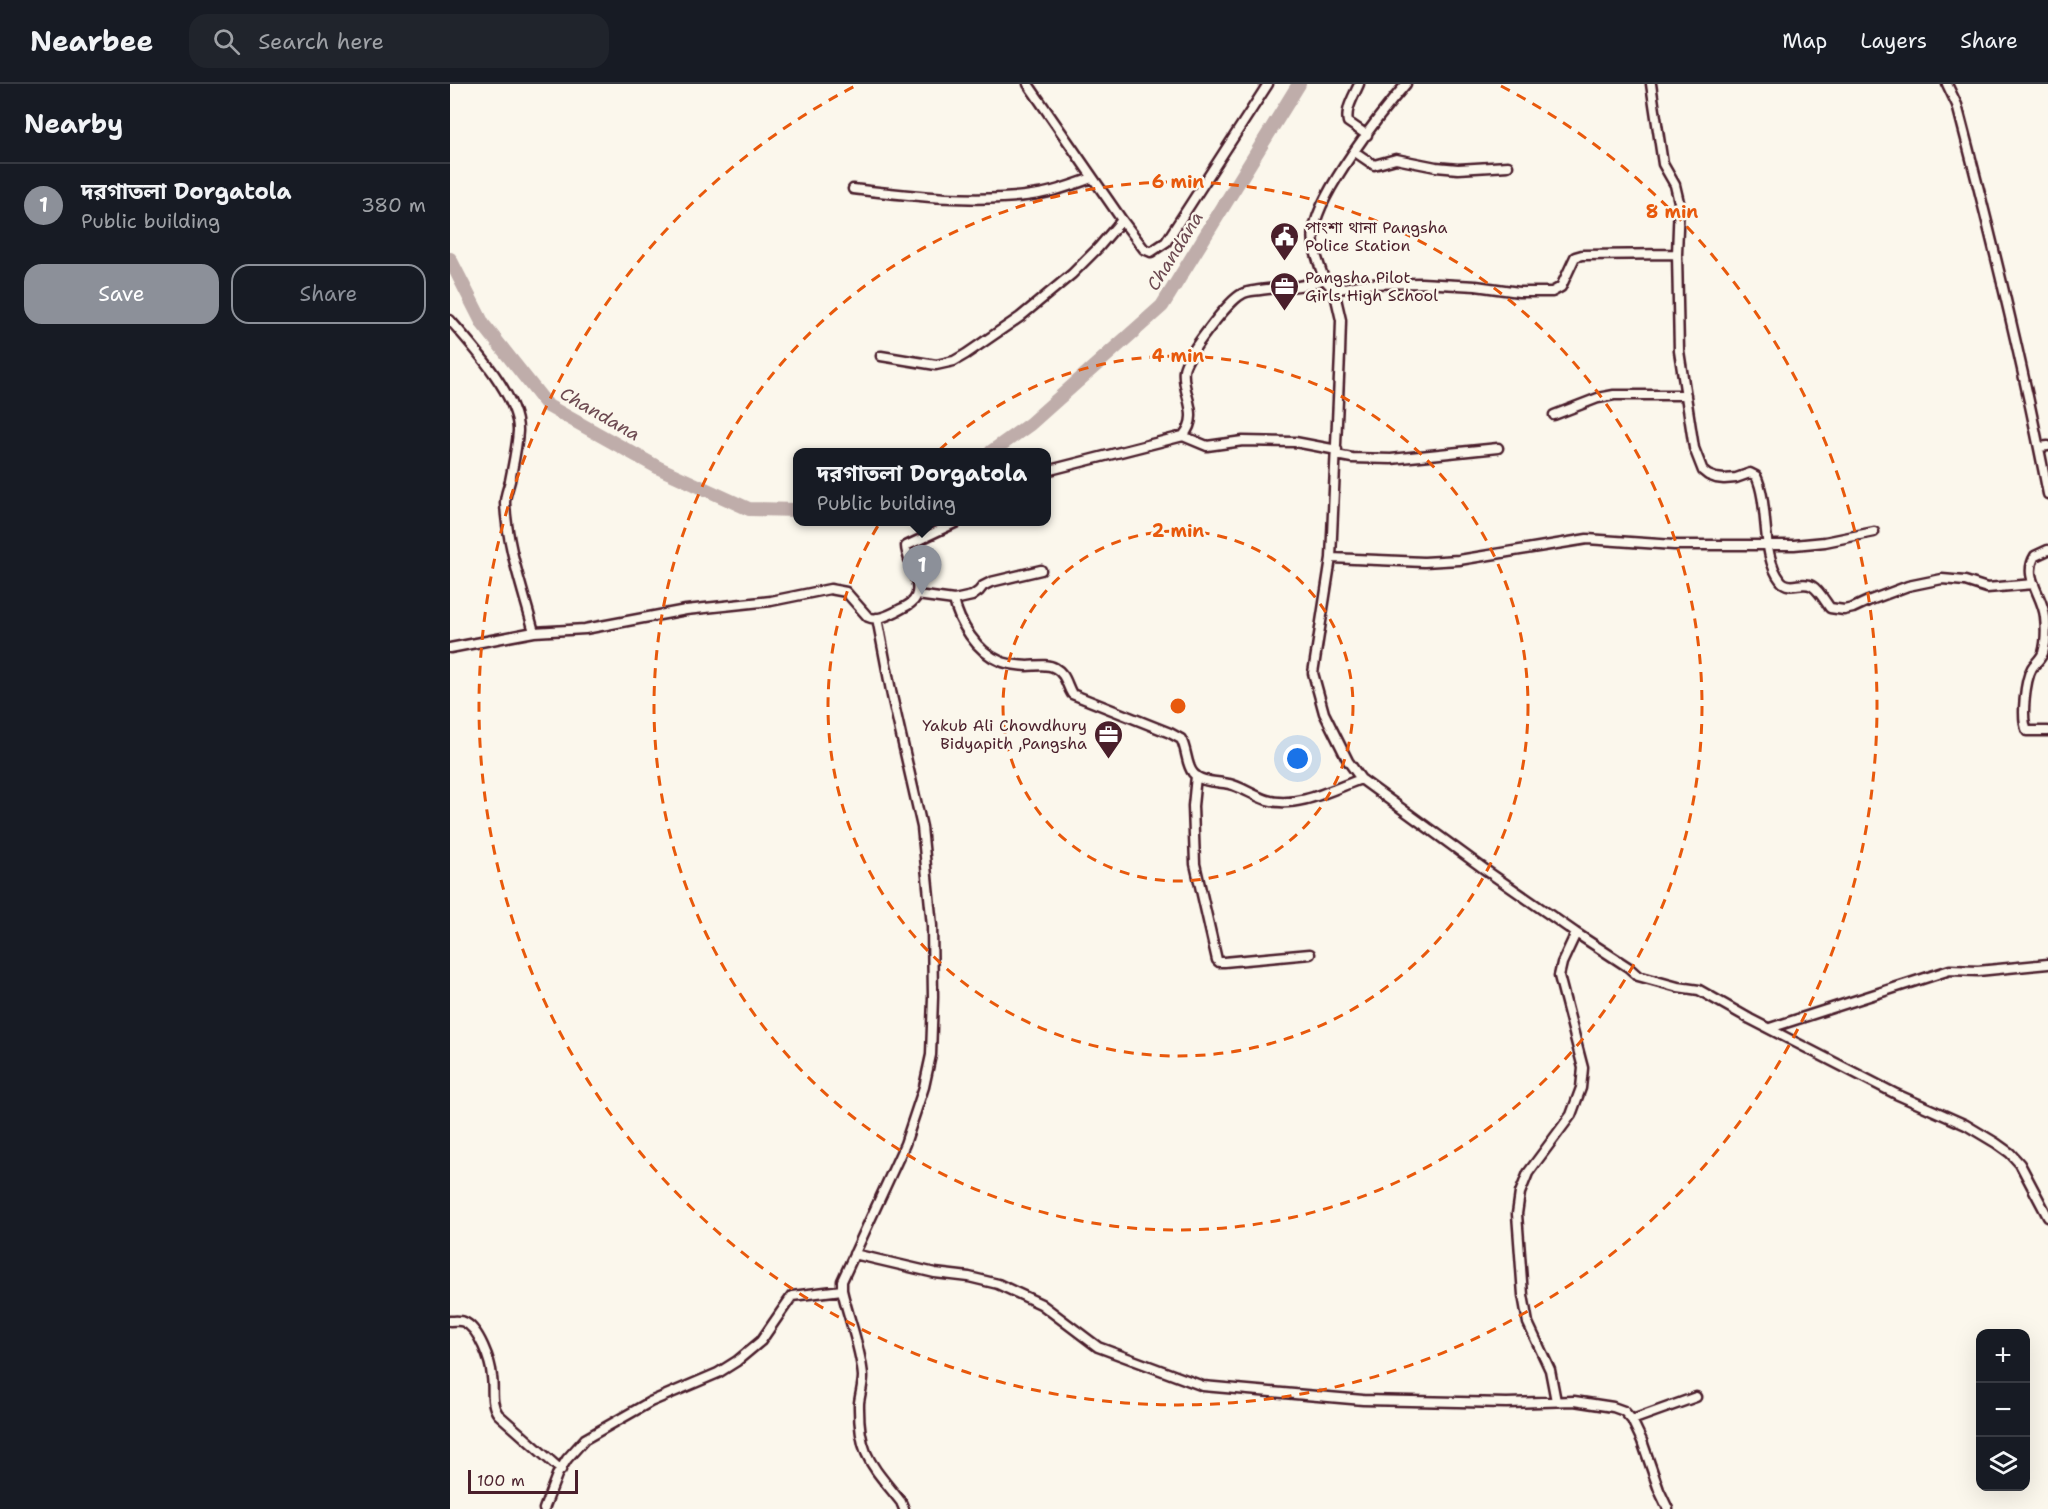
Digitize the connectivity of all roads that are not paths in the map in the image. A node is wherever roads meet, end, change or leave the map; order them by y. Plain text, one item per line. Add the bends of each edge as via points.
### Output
1 (1028, 84) edge
2 (1268, 84) edge
3 (1359, 84) edge
4 (1406, 84) edge
5 (1651, 84) edge
6 (1947, 84) edge
7 (1367, 135) junction
8 (1355, 152) junction
9 (1508, 166) dead end
10 (1092, 178) junction
11 (853, 189) dead end
12 (1122, 220) junction
13 (1677, 254) junction
14 (1324, 279) junction
15 (1334, 290) junction
16 (450, 320) edge
17 (881, 356) dead end
18 (1686, 395) junction
19 (1554, 415) dead end
20 (1183, 436) junction
21 (2043, 446) edge
22 (1498, 448) dead end
23 (1336, 453) junction
24 (1051, 470) edge
25 (2048, 494) edge
26 (948, 526) edge
27 (1874, 532) dead end
28 (1768, 544) junction
29 (2048, 550) edge
30 (1331, 558) junction
31 (1041, 570) dead end
32 (2034, 584) junction
33 (917, 595) junction
34 (954, 600) junction
35 (877, 618) junction
36 (534, 632) junction
37 (450, 648) edge
38 (2048, 659) edge
39 (2037, 662) junction
40 (2048, 731) edge
41 (1196, 776) junction
42 (1361, 779) junction
43 (1576, 933) junction
44 (1310, 954) dead end
45 (2048, 964) edge
46 (1770, 1028) junction
47 (2048, 1217) edge
48 (854, 1254) junction
49 (842, 1290) junction
50 (450, 1322) edge
51 (1696, 1397) dead end
52 (1556, 1401) junction
53 (1632, 1420) junction
54 (561, 1470) junction
55 (544, 1509) edge
56 (904, 1509) edge
57 (1668, 1509) edge

1 - 10 street
2 - 12 street via 1166,242 1151,252 1144,249
3 - 7 street via 1347,119
4 - 7 street
5 - 13 street via 1663,164 1679,202
6 - 21 street via 1957,105
7 - 8 street
8 - 9 street via 1374,165 1396,159 1458,169
8 - 14 street via 1316,222 1314,245
10 - 11 street via 1041,194 1002,199
10 - 12 street
12 - 17 street via 1072,274 954,361 936,365
13 - 15 street via 1575,257 1561,287 1552,292 1421,283 1365,284
13 - 18 street via 1679,351
14 - 15 street
14 - 20 street via 1247,292 1230,303 1187,358 1183,372 1192,419
15 - 23 street via 1341,320
16 - 36 street via 491,371 514,410 518,429 505,496 506,516
18 - 19 street via 1614,395
18 - 28 street via 1694,448 1703,471 1716,478 1750,473 1756,476 1761,486
20 - 23 street via 1207,446 1243,441 1294,442
20 - 24 street
21 - 25 street
22 - 23 street via 1391,459 1352,458
23 - 30 street
26 - 33 street via 906,546
27 - 28 street via 1825,542
28 - 30 street via 1674,545 1587,539 1459,560
28 - 32 street via 1782,581 1788,586 1814,586 1830,608 1844,610 1908,586 1942,579 1987,588
29 - 32 street via 2032,562
30 - 42 street via 1313,673 1324,713
31 - 34 street via 991,582 972,596
32 - 39 street via 2045,616 2043,654
33 - 34 street
33 - 35 street via 913,602
34 - 41 street via 962,623 992,658 1003,663 1052,666 1064,675 1072,694 1181,739
35 - 36 street via 868,617 846,592 830,589 585,628
35 - 48 street via 922,827 931,907 931,1055 905,1144
36 - 37 street
38 - 39 street
39 - 40 street via 2027,682 2025,726 2028,731
41 - 42 street via 1282,804
41 - 44 street via 1195,864 1217,960
42 - 43 street
43 - 46 street via 1638,976 1699,990
43 - 52 street via 1559,975 1584,1068 1581,1088 1571,1115 1528,1173 1517,1215 1528,1323 1550,1370
45 - 46 street via 1950,970
46 - 47 street via 1996,1143 2020,1164
48 - 49 street
48 - 52 street via 998,1284 1041,1304 1098,1347 1203,1386 1363,1400
49 - 54 street via 792,1296 761,1341 737,1361 599,1429 585,1439
49 - 56 street via 863,1376 859,1401 864,1449 869,1462
50 - 54 street via 468,1324 481,1340 491,1369 493,1402 498,1414
51 - 53 street
52 - 53 street via 1613,1407
53 - 57 street
54 - 55 street

